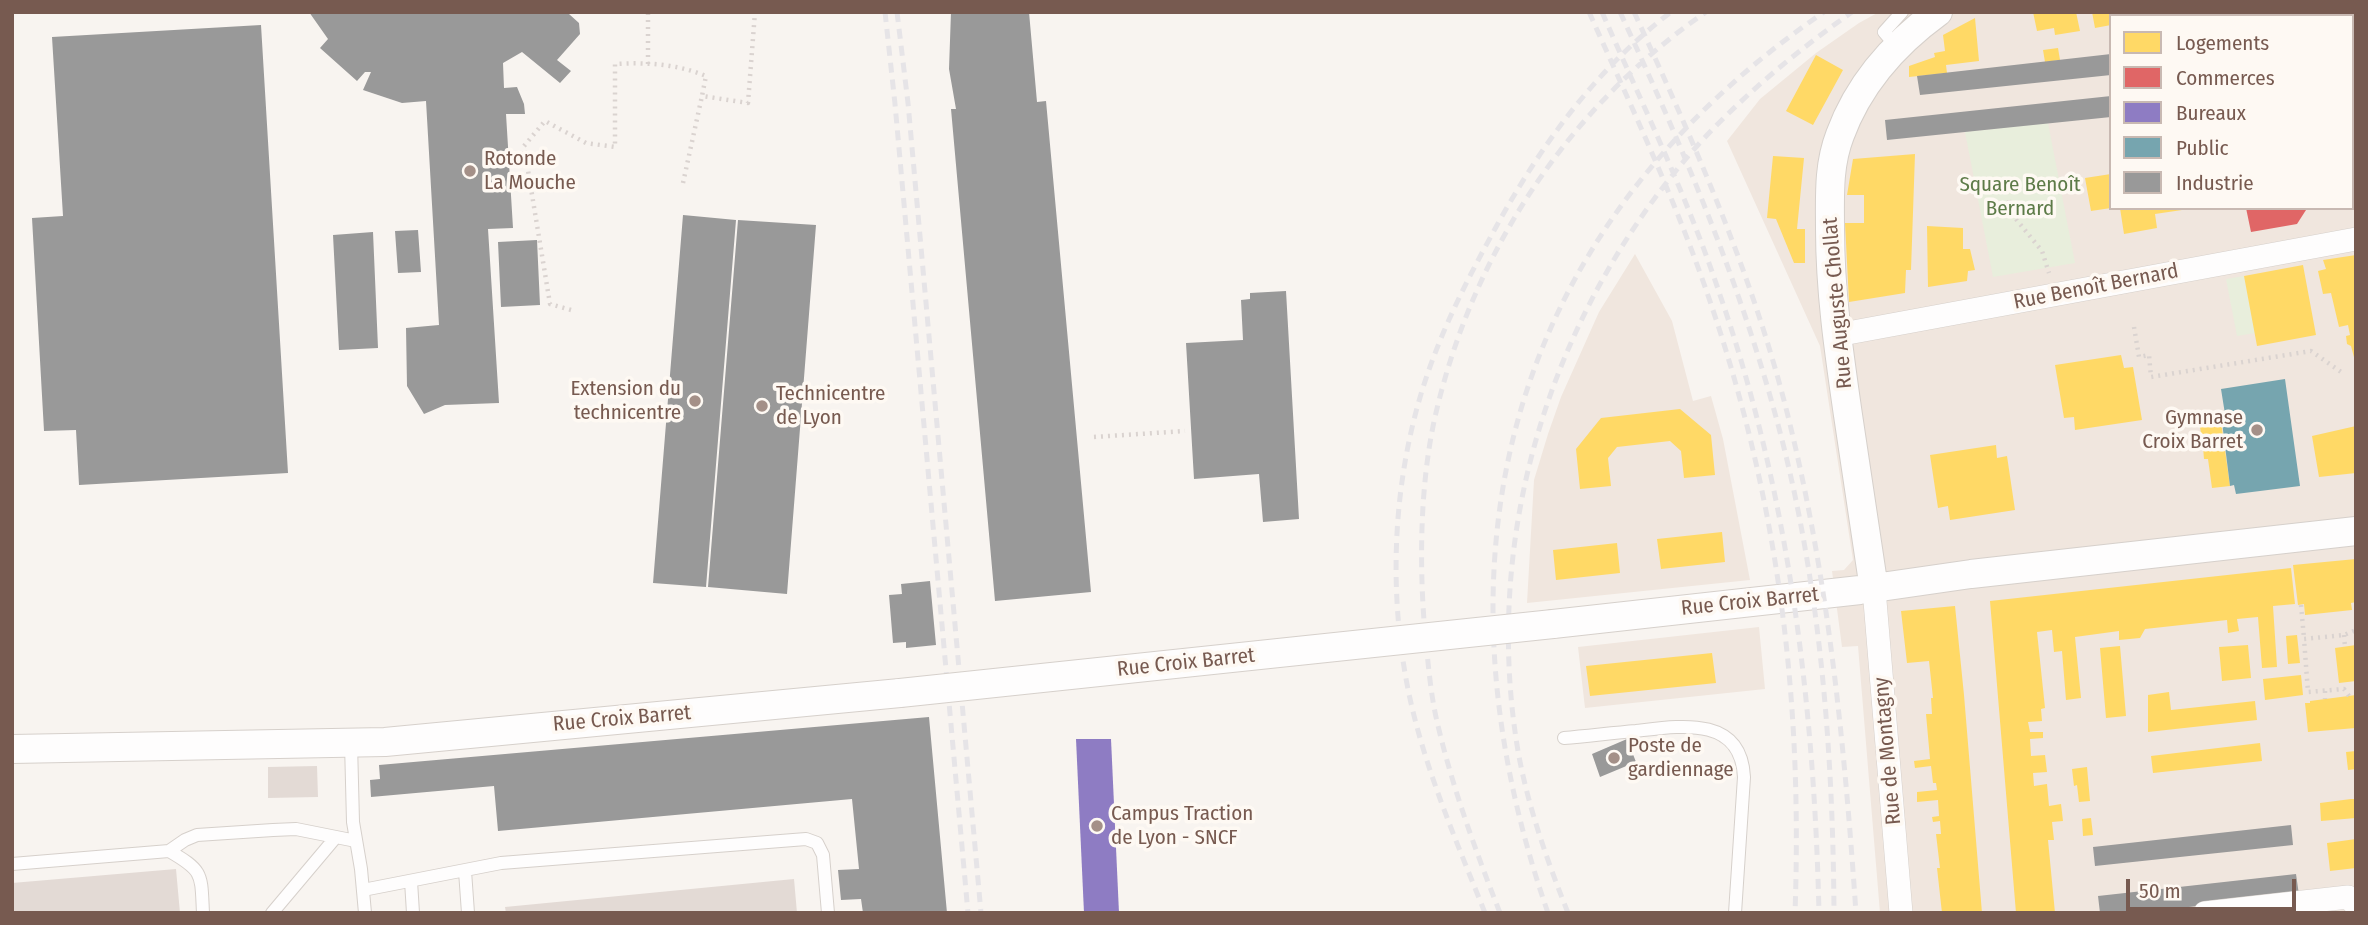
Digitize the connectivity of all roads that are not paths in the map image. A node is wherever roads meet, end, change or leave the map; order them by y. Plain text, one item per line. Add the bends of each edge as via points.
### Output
1 (1902, 12) edge
2 (1938, 12) edge
3 (1896, 46) junction
4 (2356, 239) edge
5 (1837, 335) junction
6 (2356, 531) edge
7 (1874, 589) junction
8 (1564, 738) dead end
9 (351, 742) junction
10 (12, 749) edge
11 (336, 837) junction
12 (356, 841) junction
13 (169, 850) junction
14 (12, 864) edge
15 (465, 871) junction
16 (411, 881) junction
17 (363, 890) junction
18 (2356, 905) edge
19 (203, 913) edge
20 (272, 913) edge
21 (365, 913) edge
22 (413, 913) edge
23 (468, 913) edge
24 (828, 913) edge
25 (1735, 913) edge
26 (1901, 913) edge
27 (2205, 913) edge

1 - 3 lane via 1884,32
2 - 3 street, Rue Auguste Chollat
3 - 5 street, Rue Auguste Chollat via 1874,70 1855,102 1830,173 1830,262
4 - 5 street, Rue Benoît Bernard
5 - 7 street, Rue Auguste Chollat
6 - 7 street, Rue Croix Barret
7 - 9 street, Rue Croix Barret, bridge via 900,693
7 - 26 street, Rue de Montagny
8 - 25 lane via 1703,727 1734,746 1743,762 1744,777
9 - 10 street, Rue Croix Barret
9 - 12 lane
11 - 12 lane
11 - 13 lane via 296,829 209,834
11 - 20 lane
12 - 17 lane
13 - 14 lane
13 - 19 lane via 196,869
15 - 16 lane
15 - 23 lane
15 - 24 lane via 501,863 806,839 817,843 823,855
16 - 17 lane
16 - 22 lane
17 - 21 lane
18 - 27 street via 2348,897

